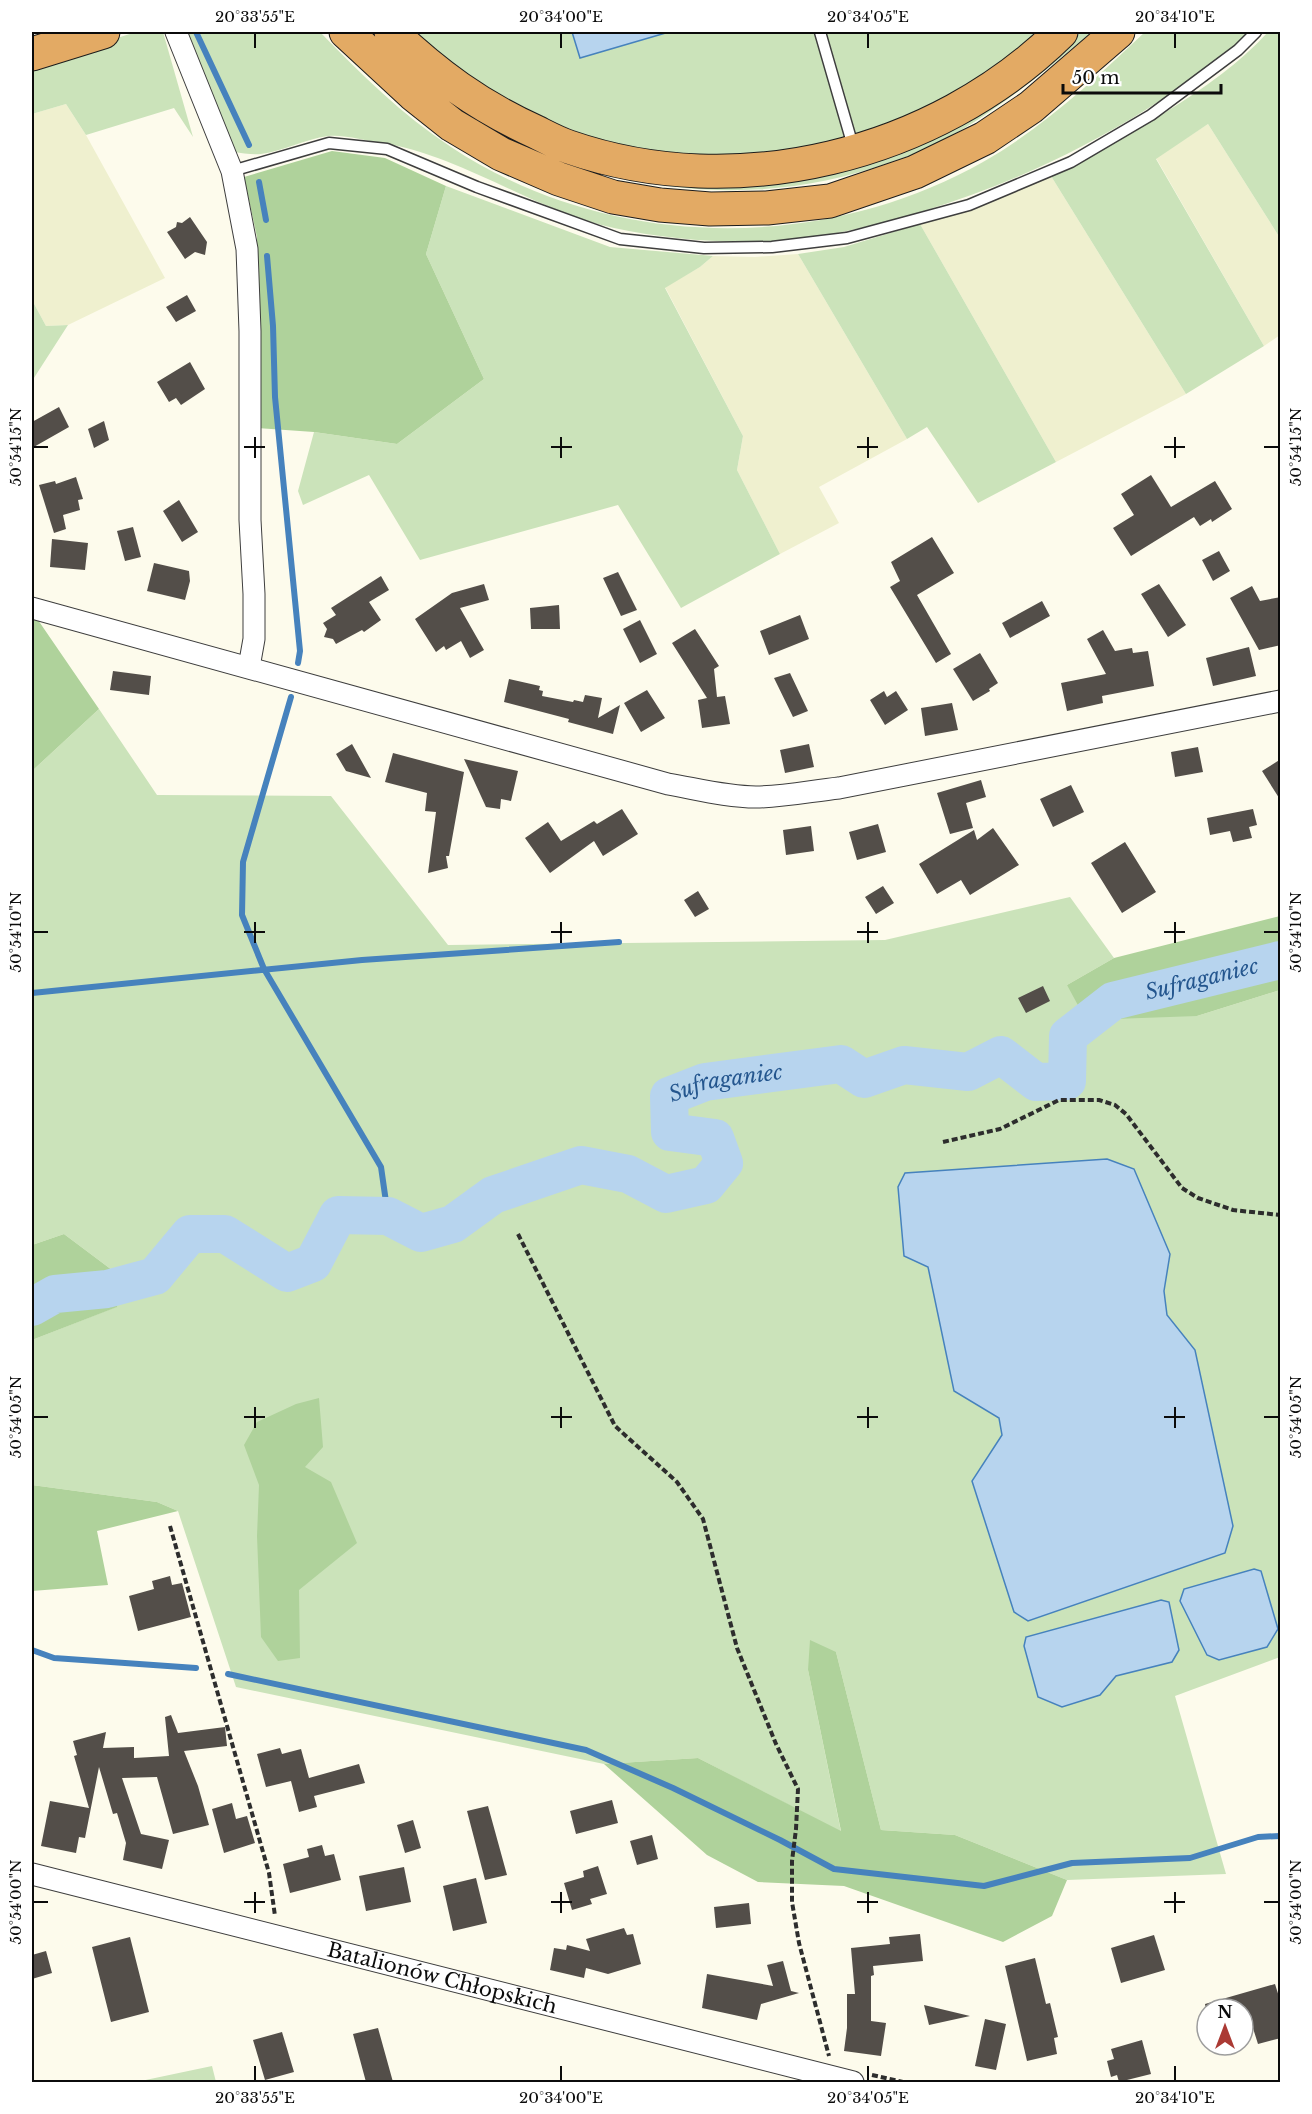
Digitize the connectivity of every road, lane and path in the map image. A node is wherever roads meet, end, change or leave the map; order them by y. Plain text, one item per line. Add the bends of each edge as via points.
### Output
1 (103, 32) edge
2 (176, 32) edge
3 (346, 32) edge
4 (391, 32) edge
5 (820, 32) edge
6 (1061, 32) edge
7 (1118, 32) edge
8 (1256, 32) edge
9 (32, 54) edge
10 (855, 153) junction
11 (232, 171) junction
12 (32, 608) edge
13 (249, 667) junction
14 (1281, 701) edge
15 (943, 1142) dead end
16 (1281, 1215) edge
17 (518, 1234) dead end
18 (170, 1526) dead end
19 (32, 1874) edge
20 (276, 1935) junction
21 (844, 2080) edge

1 - 9 highway
2 - 11 street
3 - 7 highway via 444,119 501,154 613,197 710,209 830,201 915,172 986,138 1030,107
4 - 10 highway via 466,94 568,147 627,162 686,170 749,170
5 - 10 lane
6 - 10 highway via 978,96 919,129
8 - 11 lane via 1151,115 1071,162 969,205 848,238 772,247 704,248 620,239 477,187 387,149 329,143
11 - 13 street via 248,249 254,594 254,639
12 - 13 street
13 - 14 street via 660,782 755,797 839,788
15 - 16 path via 1000,1129 1059,1100 1099,1100 1126,1114 1182,1188 1233,1210
17 - 21 path via 615,1426 677,1482 703,1519 737,1648 798,1789 792,1902 799,1943
18 - 20 path via 269,1873
19 - 20 street, Batalionów Chłopskich
20 - 21 street, Batalionów Chłopskich

